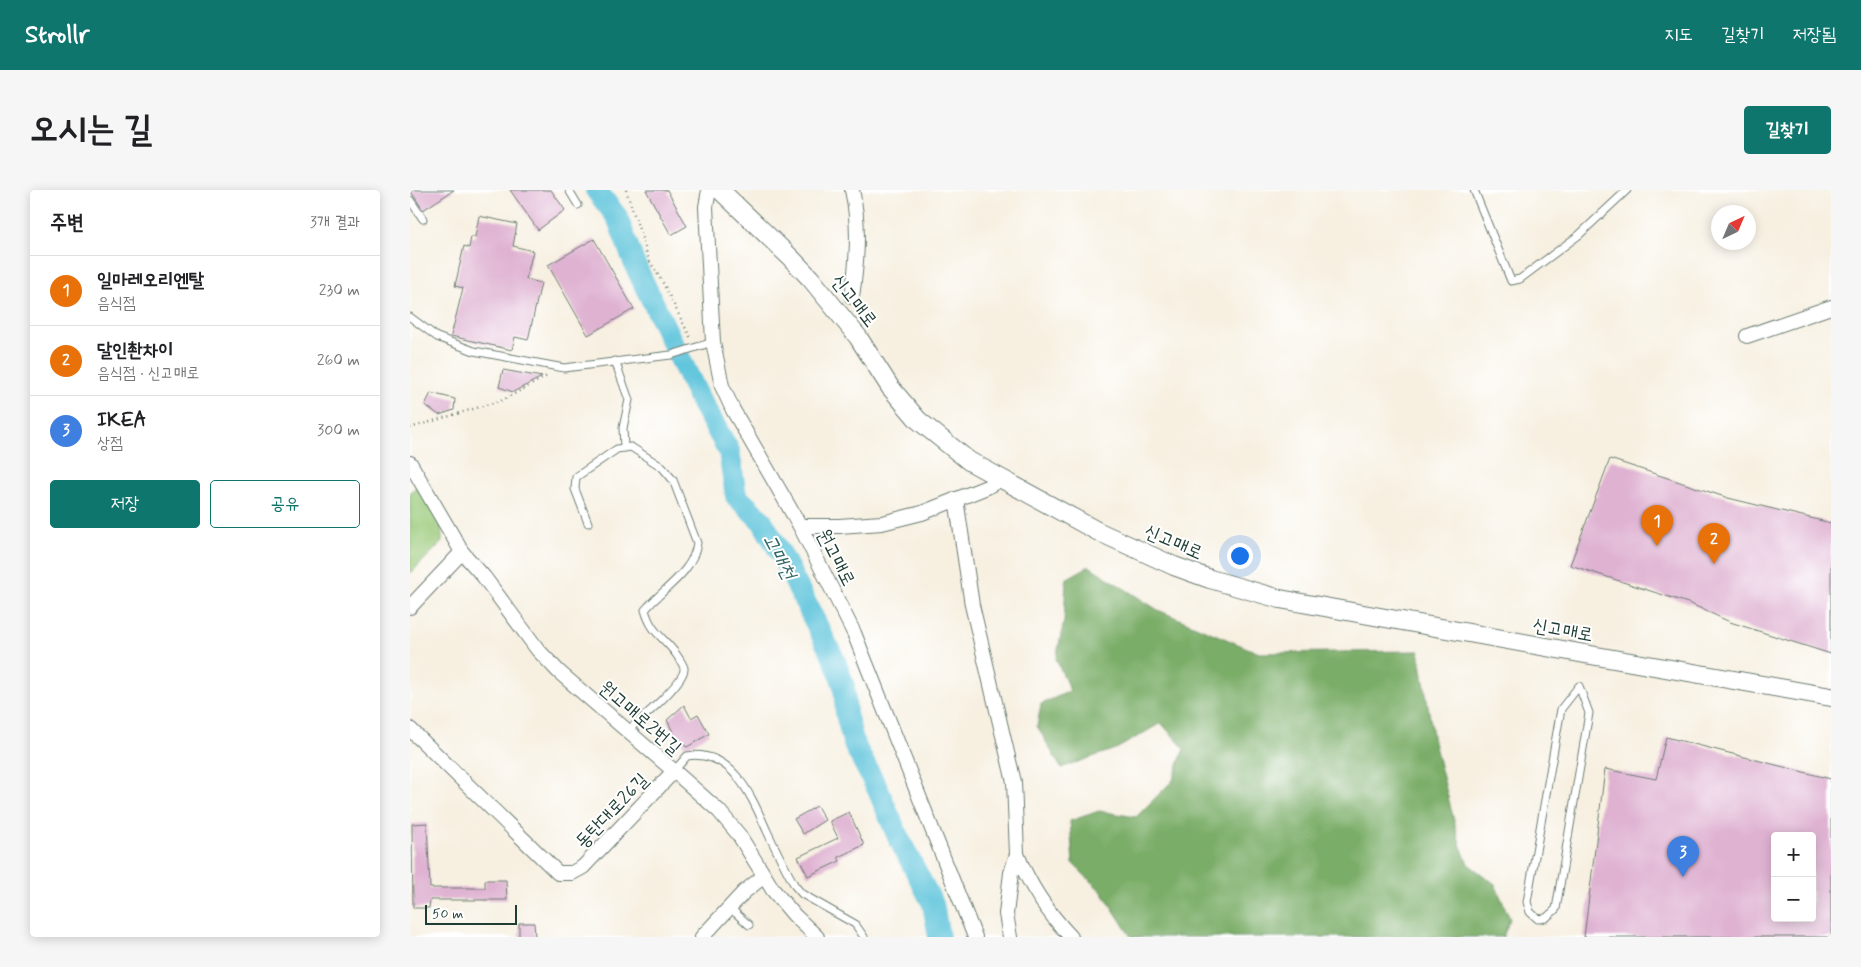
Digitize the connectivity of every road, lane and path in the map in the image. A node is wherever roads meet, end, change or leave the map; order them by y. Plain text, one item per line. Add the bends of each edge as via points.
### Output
1 (569, 190) edge
2 (626, 190) edge
3 (710, 190) edge
4 (720, 190) edge
5 (852, 190) edge
6 (1474, 190) edge
7 (1628, 190) edge
8 (410, 200) edge
9 (578, 205) dead end
10 (423, 219) dead end
11 (852, 297) dead end
12 (1831, 307) edge
13 (410, 317) edge
14 (1747, 336) dead end
15 (713, 342) junction
16 (694, 349) junction
17 (615, 362) junction
18 (564, 368) junction
19 (410, 428) edge
20 (624, 448) junction
21 (410, 463) edge
22 (1001, 479) junction
23 (956, 499) junction
24 (588, 523) dead end
25 (800, 526) junction
26 (462, 552) junction
27 (410, 607) edge
28 (1579, 686) joint
29 (1831, 697) edge
30 (410, 729) edge
31 (628, 731) junction
32 (674, 771) junction
33 (1017, 854) junction
34 (764, 876) junction
35 (730, 908) junction
36 (750, 925) dead end
37 (702, 937) edge
38 (817, 937) edge
39 (864, 937) edge
40 (975, 937) edge
41 (1010, 937) edge
42 (1070, 937) edge

1 - 9 lane
2 - 16 path via 649,260
3 - 15 street, 원고매로 via 706,208
4 - 22 street, 신고매로 via 811,278 858,338 890,387 918,420 969,461
5 - 11 street via 857,233
6 - 7 lane via 1511,281 1520,279 1579,235
8 - 10 lane
12 - 14 street
13 - 18 lane via 437,337 474,351
15 - 16 lane
15 - 25 street, 원고매로 via 722,386 733,410
16 - 17 lane via 671,356
17 - 18 lane
17 - 20 lane via 629,400
18 - 19 path via 503,400
20 - 24 lane via 617,449 576,477 575,489
20 - 31 lane via 630,447 662,467 673,480 696,543 690,563 645,610 649,624 684,667 682,678
21 - 26 street, 원고매로2번길
22 - 23 street
22 - 29 street, 신고매로 via 1097,531 1174,566 1246,590 1575,653
23 - 25 street via 922,513 882,523
23 - 33 street via 972,605 1014,782
25 - 40 street, 원고매로 via 854,633
26 - 27 street
26 - 31 street, 원고매로2번길 via 538,650
28 - 28 lane via 1561,709 1559,718 1527,902 1530,912 1538,919 1546,918 1556,909 1589,713
30 - 32 street, 동탄대로26길 via 558,873 572,873 583,867
31 - 32 street, 원고매로2번길
32 - 34 street, 동탄대로26길 via 719,811 739,835
32 - 39 lane, 원고매로2번길 via 687,756 696,755 713,759 734,773 747,788 795,886 802,894 855,924
33 - 41 street via 1006,914
33 - 42 street via 1026,877
34 - 35 street
34 - 38 street, 동탄대로26길 via 794,915
35 - 36 lane
35 - 37 street

